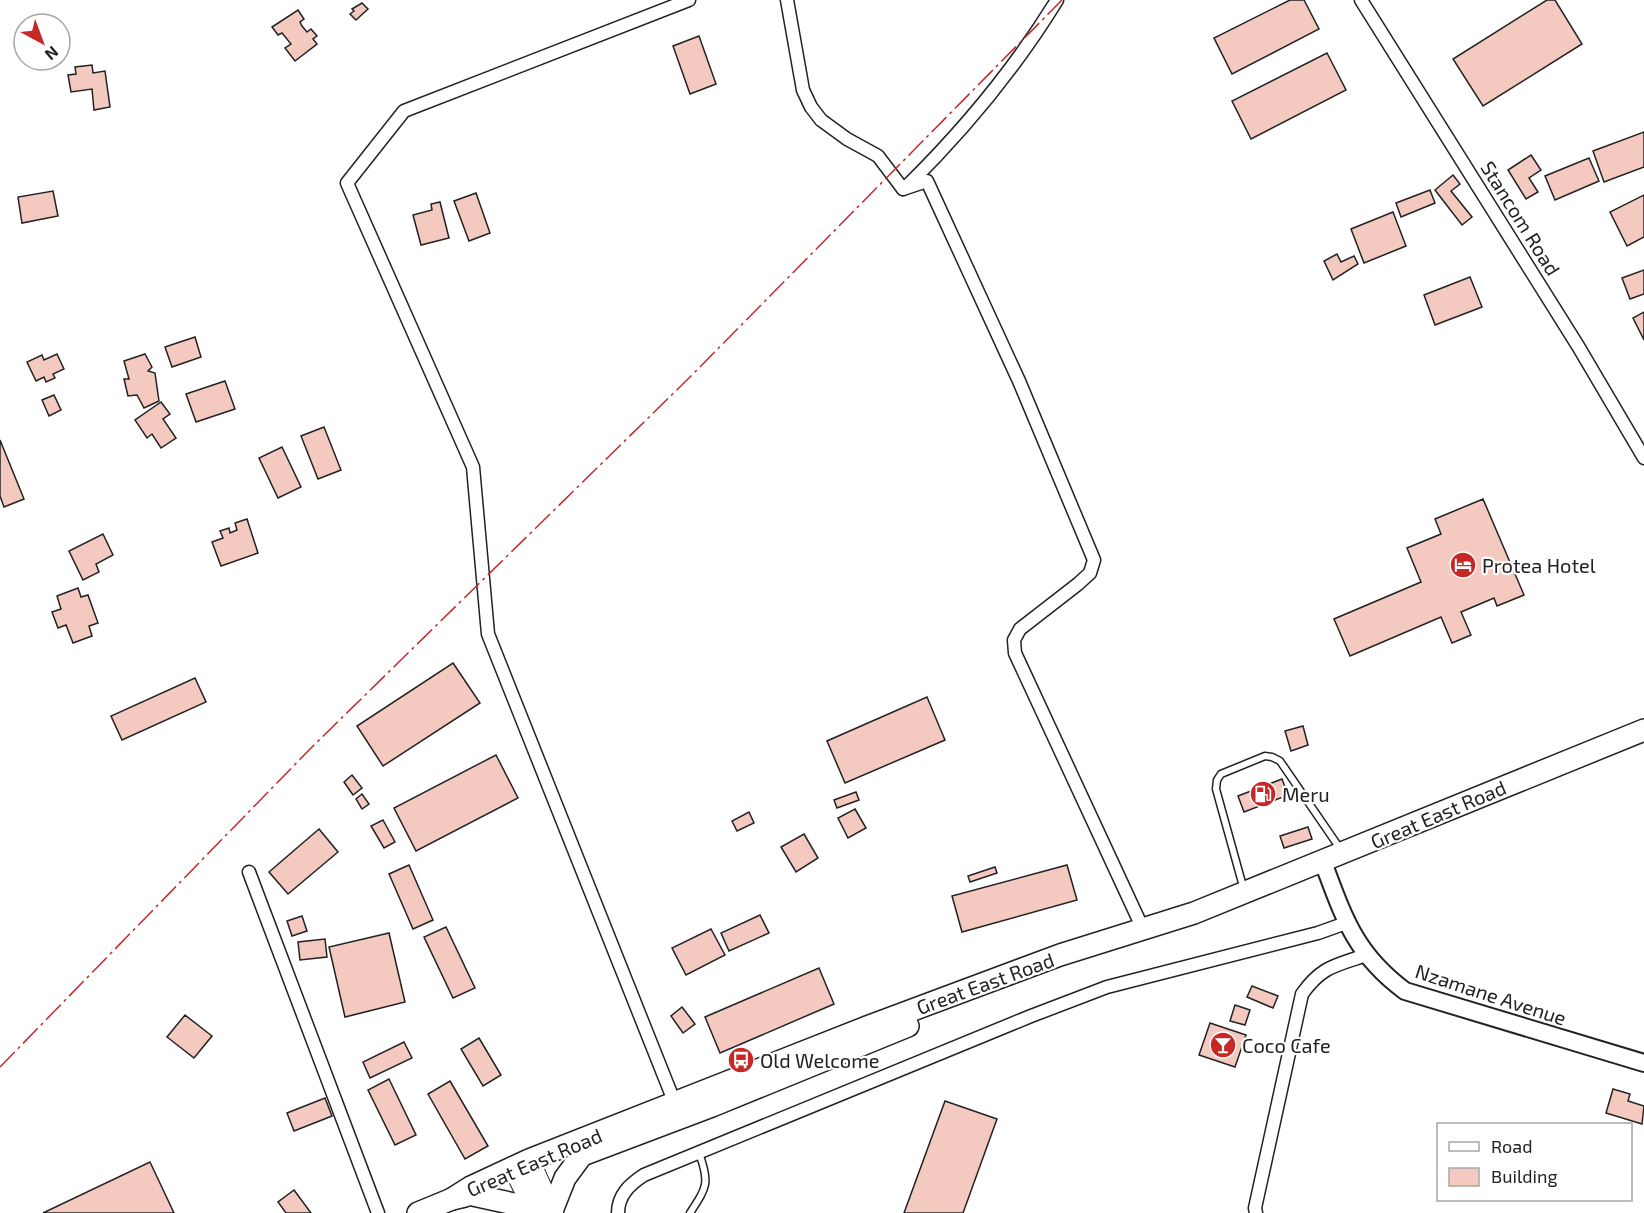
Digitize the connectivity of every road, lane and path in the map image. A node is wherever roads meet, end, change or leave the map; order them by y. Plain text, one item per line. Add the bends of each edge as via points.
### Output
1 (689, 0) edge
2 (787, 0) edge
3 (1057, 0) edge
4 (1361, 0) edge
5 (903, 189) junction
6 (1644, 459) edge
7 (1644, 730) edge
8 (1343, 853) junction
9 (1323, 862) junction
10 (249, 872) dead end
11 (1245, 892) junction
12 (1346, 923) junction
13 (1143, 929) junction
14 (1366, 955) junction
15 (1644, 1063) edge
16 (678, 1111) junction
17 (699, 1153) junction
18 (582, 1155) junction
19 (524, 1170) junction
20 (462, 1197) junction
21 (547, 1212) edge
22 (378, 1213) edge
23 (418, 1213) edge
24 (530, 1213) edge
25 (618, 1213) edge
26 (690, 1213) edge
27 (1256, 1213) edge

1 - 16 street via 404,111 347,183 473,467 488,634
2 - 5 street via 803,90 811,107 821,120 878,156
3 - 5 street via 996,89
4 - 6 street, Stancom Road via 1578,346
5 - 13 street via 927,182 1019,381 1094,560 1090,573 1020,629 1014,640 1015,653
7 - 8 highway, Great East Road
8 - 9 highway, Great East Road
8 - 11 lane via 1280,761 1265,756 1221,774 1217,780 1216,789
9 - 11 highway, Great East Road
9 - 12 street, Nzamane Avenue
10 - 22 street
11 - 13 highway, Great East Road via 1194,914
12 - 14 street, Nzamane Avenue
12 - 17 street via 1107,987
13 - 16 highway, Great East Road via 924,1005
14 - 15 street, Nzamane Avenue via 1405,990
14 - 27 street via 1326,969 1302,994
16 - 18 highway, Great East Road
16 - 19 highway, Great East Road
17 - 25 street via 644,1175 630,1185 621,1196
17 - 26 lane via 707,1176 703,1192
18 - 19 highway, Great East Road
18 - 21 highway
19 - 20 highway, Great East Road via 471,1187
19 - 21 main road
20 - 23 highway, Great East Road
20 - 24 highway via 514,1204

